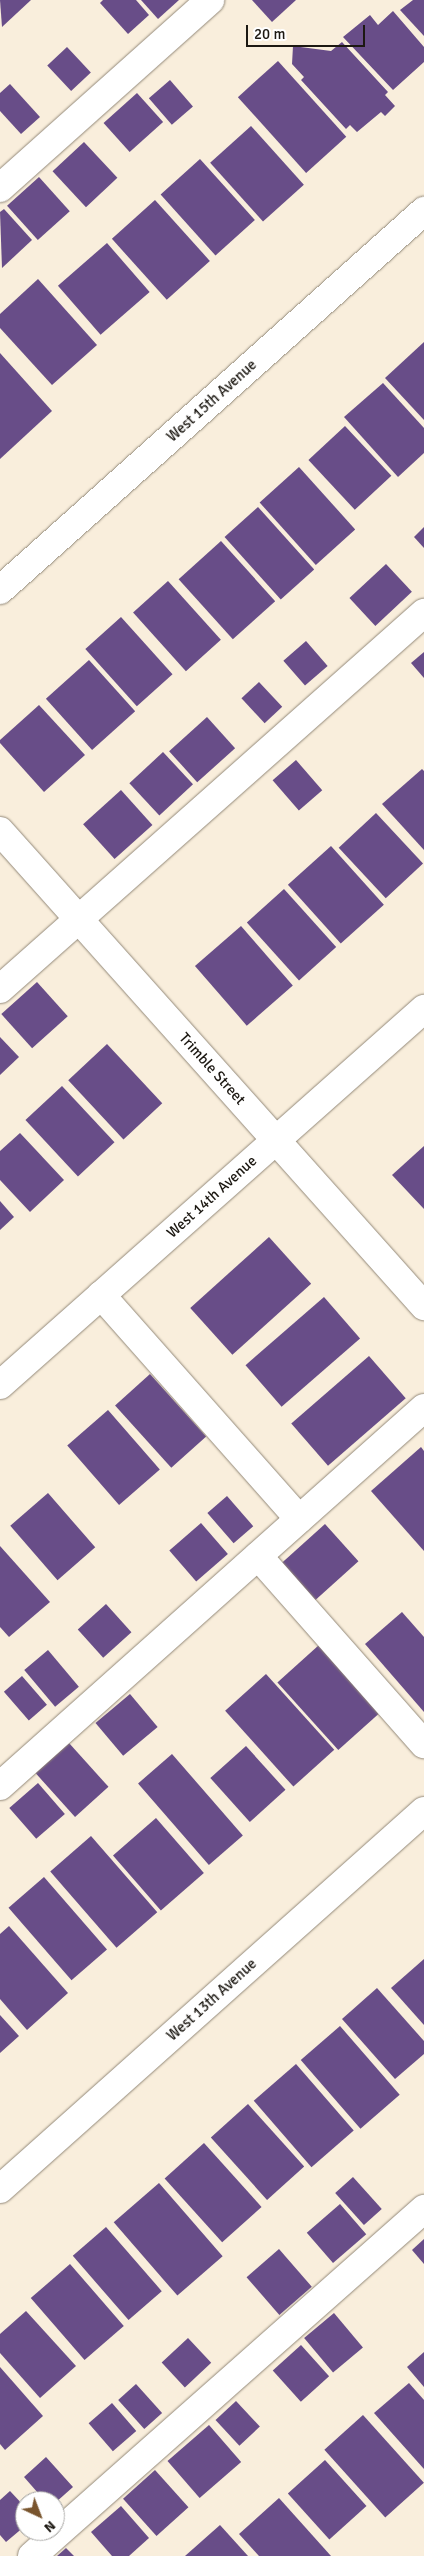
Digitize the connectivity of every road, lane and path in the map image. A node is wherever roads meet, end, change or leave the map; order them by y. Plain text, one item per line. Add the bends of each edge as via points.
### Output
1 (210, 0) edge
2 (0, 188) edge
3 (424, 211) edge
4 (0, 590) edge
5 (424, 613) edge
6 (0, 831) edge
7 (78, 919) junction
8 (0, 989) edge
9 (424, 1009) edge
10 (276, 1140) junction
11 (102, 1295) junction
12 (424, 1306) edge
13 (0, 1385) edge
14 (424, 1408) edge
15 (300, 1519) junction
16 (258, 1556) junction
17 (424, 1744) edge
18 (0, 1786) edge
19 (424, 1811) edge
20 (0, 2189) edge
21 (424, 2209) edge
22 (32, 2556) edge

1 - 2 street
3 - 4 street, West 15th Avenue
5 - 7 street
6 - 7 street, Trimble Street
7 - 8 street
7 - 10 street, Trimble Street
9 - 10 street, West 14th Avenue
10 - 11 street, West 14th Avenue
10 - 12 street, Trimble Street
11 - 13 street, West 14th Avenue
11 - 15 street
14 - 15 street
15 - 16 street
16 - 17 street
16 - 18 street
19 - 20 street, West 13th Avenue
21 - 22 street

